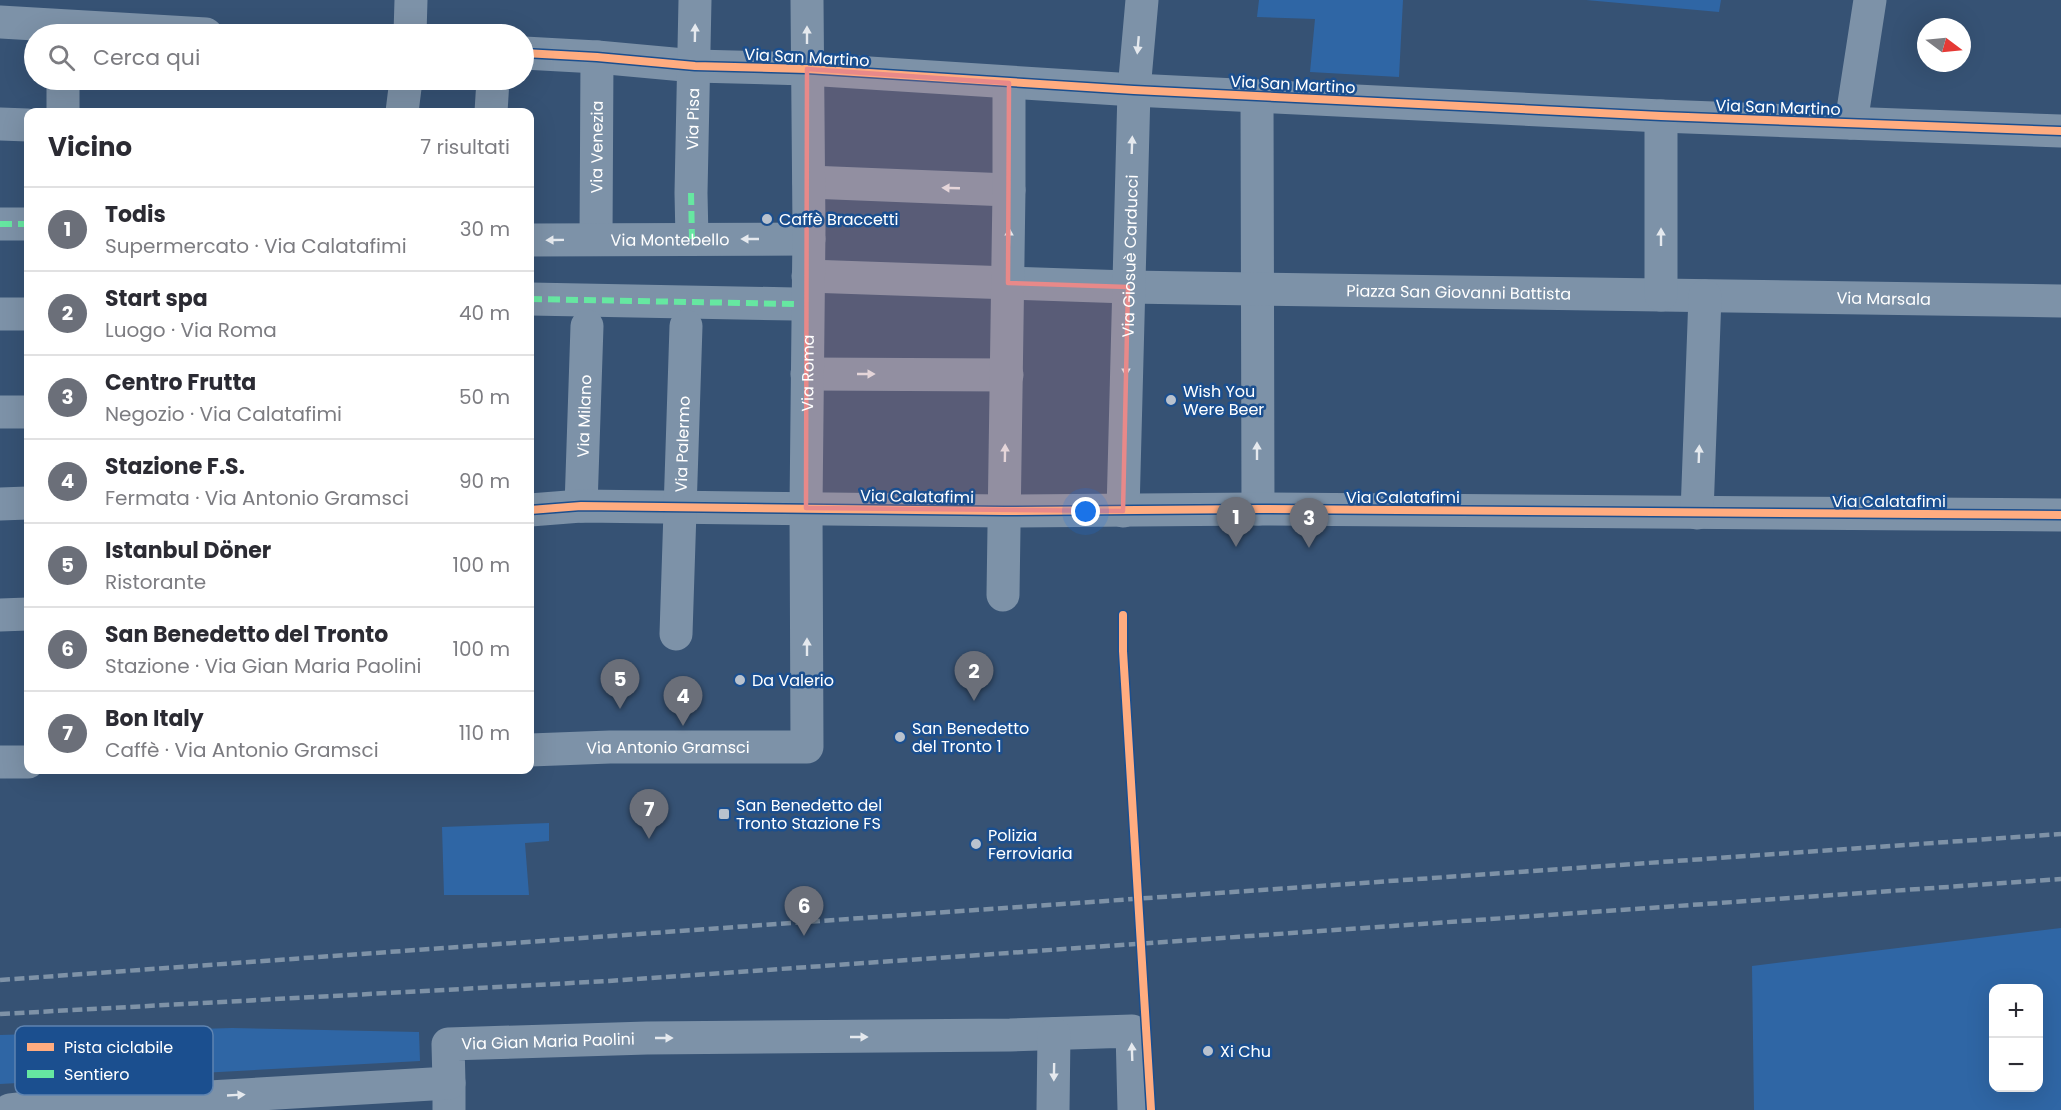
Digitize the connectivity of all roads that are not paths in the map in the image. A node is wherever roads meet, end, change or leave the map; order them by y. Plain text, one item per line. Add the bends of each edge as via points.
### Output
1 (411, 0) edge
2 (695, 0) edge
3 (807, 0) edge
4 (1142, 0) edge
5 (1870, 0) edge
6 (63, 20) edge
7 (0, 22) edge
8 (104, 24) edge
9 (410, 24) edge
10 (534, 54) edge
11 (597, 57) junction
12 (695, 66) junction
13 (807, 69) junction
14 (1009, 83) junction
15 (63, 90) edge
16 (405, 90) edge
17 (492, 90) edge
18 (1134, 90) junction
19 (1257, 96) junction
20 (63, 108) edge
21 (402, 108) edge
22 (491, 108) edge
23 (1662, 116) junction
24 (1851, 123) junction
25 (0, 124) edge
26 (24, 125) edge
27 (2061, 131) edge
28 (809, 182) junction
29 (1010, 190) junction
30 (0, 224) edge
31 (24, 224) edge
32 (692, 238) junction
33 (596, 239) junction
34 (809, 239) junction
35 (534, 240) edge
36 (1008, 283) junction
37 (1128, 287) junction
38 (1257, 289) junction
39 (802, 290) junction
40 (1661, 295) junction
41 (1705, 296) junction
42 (534, 299) edge
43 (2061, 301) edge
44 (0, 314) edge
45 (24, 314) edge
46 (588, 326) dead end
47 (686, 326) dead end
48 (807, 374) junction
49 (1007, 375) junction
50 (0, 412) edge
51 (24, 412) edge
52 (24, 503) edge
53 (0, 504) edge
54 (581, 506) junction
55 (680, 507) junction
56 (806, 508) junction
57 (1258, 509) junction
58 (534, 510) edge
59 (1004, 511) junction
60 (1123, 511) junction
61 (1697, 513) junction
62 (2061, 515) edge
63 (1003, 595) dead end
64 (24, 614) edge
65 (0, 615) edge
66 (676, 634) dead end
67 (807, 747) joint
68 (534, 750) edge
69 (0, 762) edge
70 (24, 762) edge
71 (1054, 1034) junction
72 (449, 1096) edge
73 (10, 1110) edge
74 (1053, 1110) edge
75 (1134, 1110) edge

1 - 9 street
12 -> 2 street, Via Pisa
13 -> 3 street, Via Roma
4 -> 18 street, Via Giosuè Carducci
5 - 24 street
6 - 7 street
6 - 8 street
10 - 11 street, Via San Martino
11 - 12 street, Via San Martino
11 - 33 street, Via Venezia
12 - 13 street, Via San Martino
12 - 32 street, Via Pisa
13 - 14 street, Via San Martino
13 - 28 street, Via Roma
14 - 18 street, Via San Martino
14 - 29 street
15 - 20 street
16 - 21 street
17 - 22 street
18 - 19 street, Via San Martino
37 -> 18 street, Via Giosuè Carducci
19 - 23 street, Via San Martino
19 - 38 street
23 - 24 street, Via San Martino
40 -> 23 street
24 - 27 street, Via San Martino
25 - 26 street
29 -> 28 street
28 - 34 street, Via Roma
36 -> 29 street
30 - 31 street
32 - 33 street, Via Montebello
34 -> 32 street, Via Montebello
33 -> 35 street, Via Montebello
34 - 39 street, Via Roma
36 - 37 street, Piazza San Giovanni Battista
36 - 39 street, Piazza San Giovanni Battista
36 - 49 street
37 - 38 street, Piazza San Giovanni Battista
37 -> 60 street, Via Giosuè Carducci
38 - 40 street, Piazza San Giovanni Battista
57 -> 38 street
39 - 42 street, Piazza San Giovanni Battista
39 - 48 street, Via Roma
40 - 41 street, Piazza San Giovanni Battista
41 - 43 street, Via Marsala
61 -> 41 street
44 - 45 street
46 - 54 street, Via Milano
47 - 55 street, Via Palermo
48 -> 49 street
48 - 56 street, Via Roma
59 -> 49 street
50 - 51 street
52 - 53 street
54 - 55 street, Via Calatafimi
54 - 58 street, Via Calatafimi
55 - 56 street, Via Calatafimi
55 - 66 street, Via Palermo
56 - 59 street, Via Calatafimi
67 -> 56 street, Via Roma
57 - 60 street, Via Calatafimi
57 - 61 street, Via Calatafimi
59 - 60 street, Via Calatafimi
59 - 63 street
61 - 62 street, Via Calatafimi
64 - 65 street
67 - 68 street, Via Antonio Gramsci
69 - 70 street
72 -> 71 street, Via Gian Maria Paolini via 448,1044
71 -> 74 street
75 -> 71 street via 1132,1031
73 -> 72 street, Via Gian Maria Paolini

